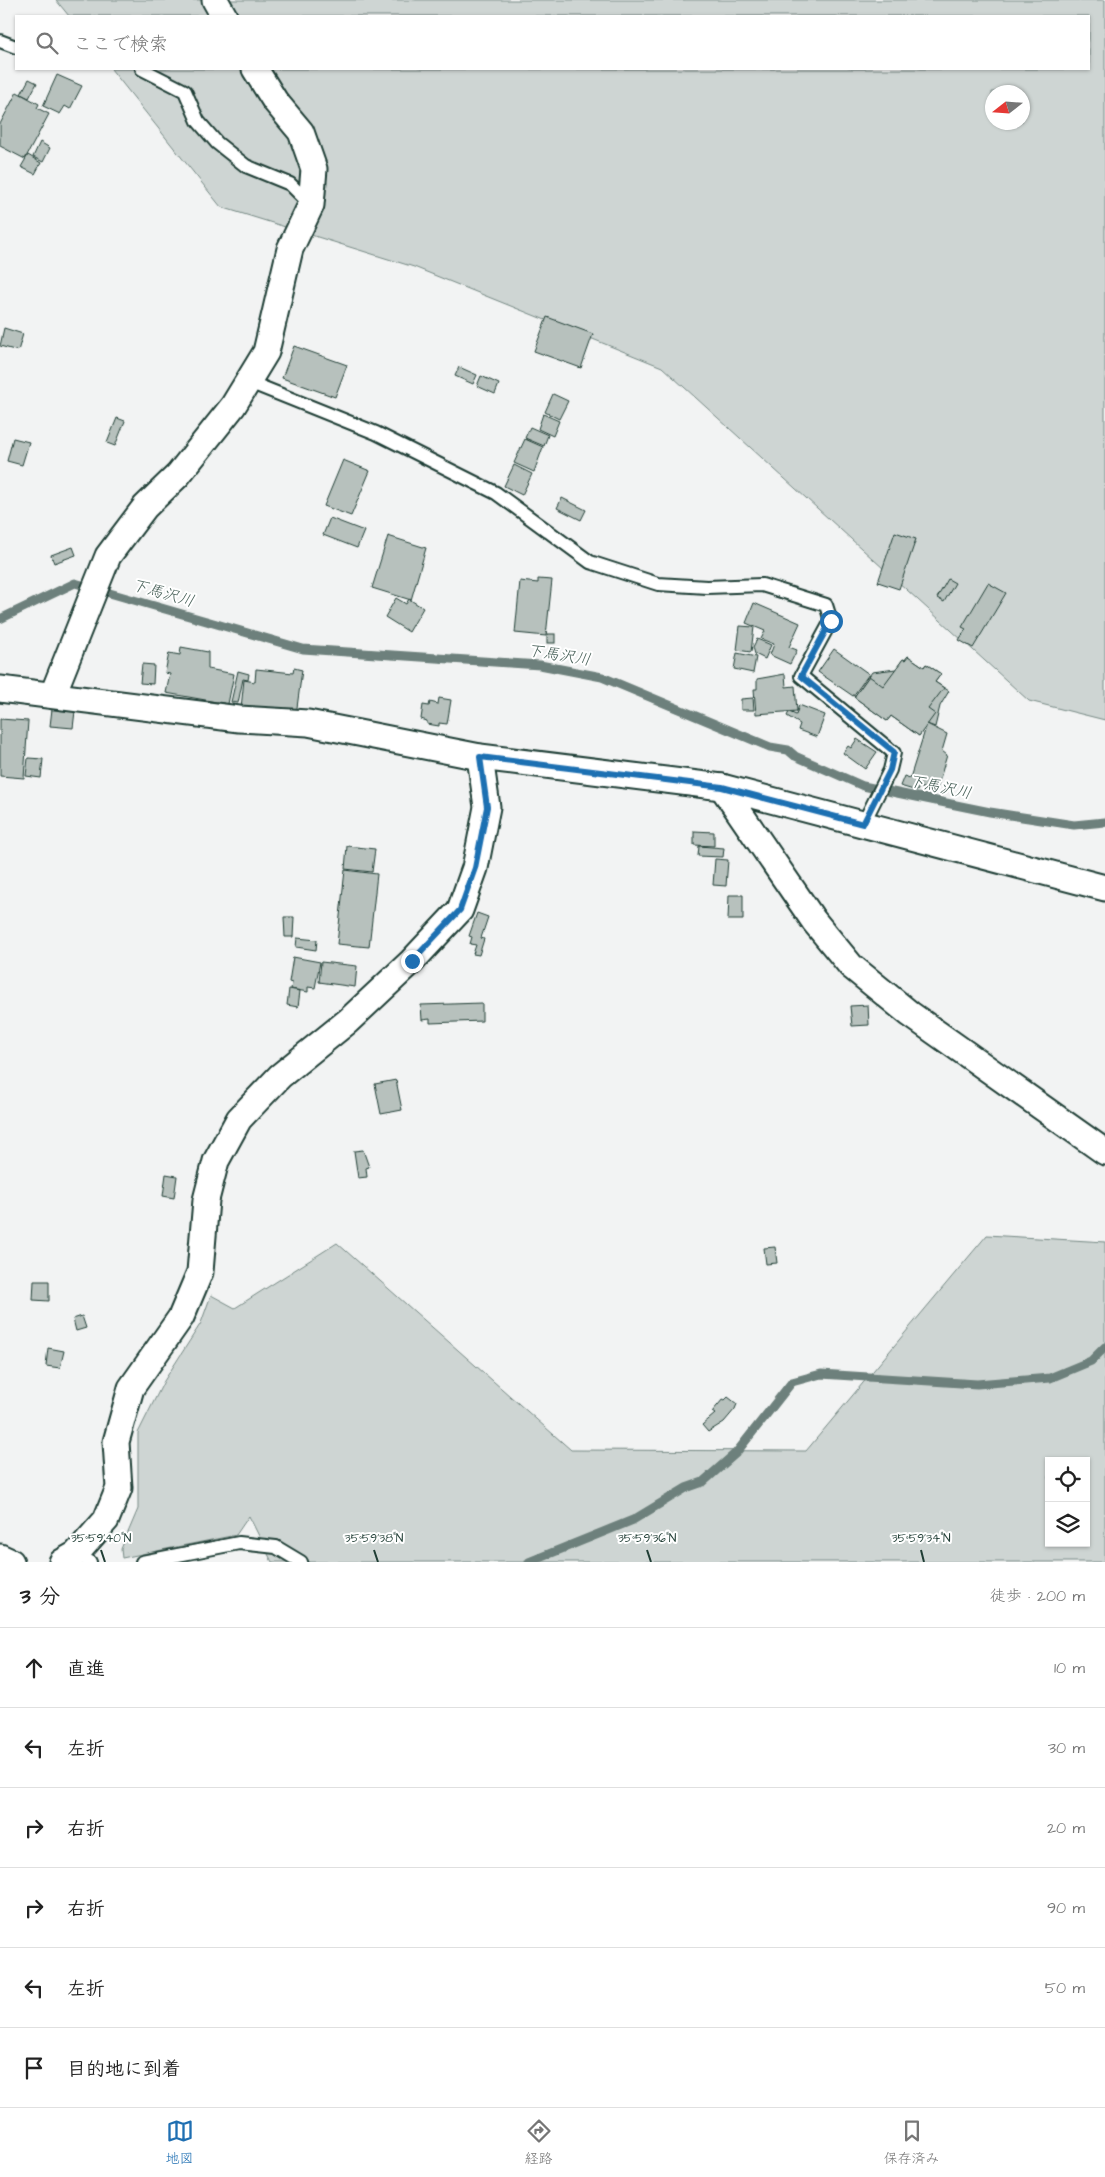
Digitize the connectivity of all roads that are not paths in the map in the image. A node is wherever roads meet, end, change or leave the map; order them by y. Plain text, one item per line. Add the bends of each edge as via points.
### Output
1 (215, 0) edge
2 (223, 15) edge
3 (0, 42) edge
4 (15, 47) edge
5 (144, 70) edge
6 (256, 70) edge
7 (311, 205) junction
8 (248, 382) junction
9 (0, 689) edge
10 (54, 694) junction
11 (480, 757) junction
12 (722, 787) junction
13 (867, 815) junction
14 (1105, 888) edge
15 (1105, 1152) edge
16 (0, 1556) edge
17 (76, 1559) edge
18 (11, 1562) edge
19 (142, 1562) edge
20 (301, 1562) edge

1 - 2 street
3 - 4 lane
5 - 7 lane via 185,91 198,121 217,144 246,166 290,184
6 - 7 street via 301,132 314,169
7 - 8 street via 290,248 266,352
8 - 10 street via 178,475 145,507 108,556
8 - 13 lane via 376,433 496,494 590,562 658,584 707,587 762,585 826,605 831,621 801,676 894,752 890,770
9 - 10 street
10 - 11 street via 239,719 308,723
11 - 12 street
11 - 17 street via 487,807 475,868 460,910 348,1021 280,1076 239,1119 216,1161 206,1200 200,1272 181,1317 131,1388 116,1442 119,1488 106,1520
12 - 13 street
12 - 15 street via 814,921 851,966 910,1014
13 - 14 street
16 - 18 street
19 - 20 lane via 239,1544 276,1547

